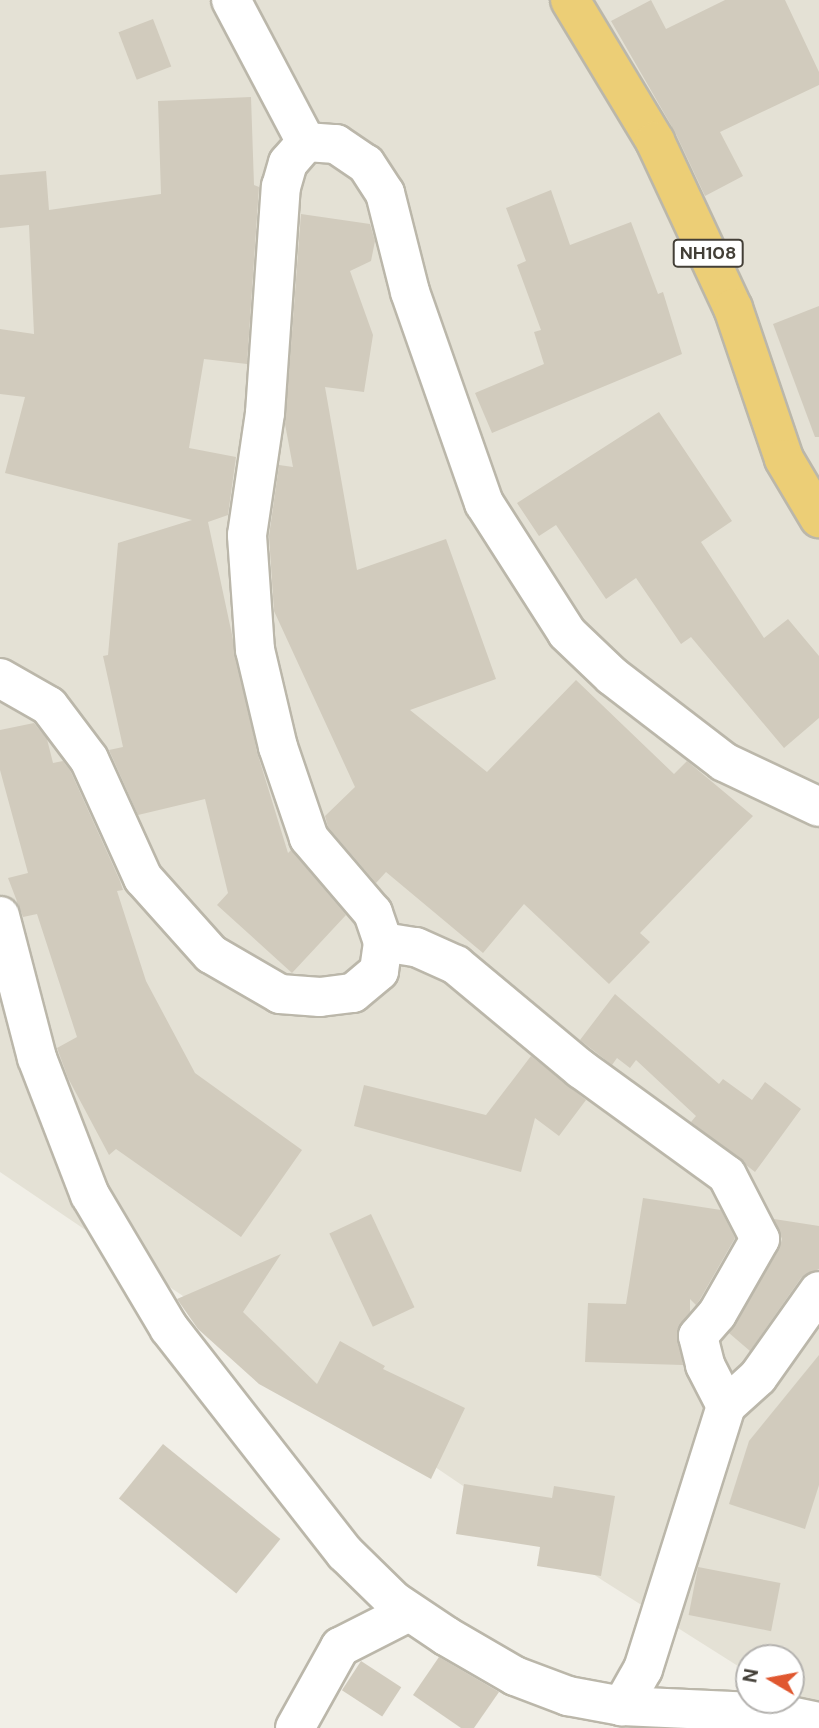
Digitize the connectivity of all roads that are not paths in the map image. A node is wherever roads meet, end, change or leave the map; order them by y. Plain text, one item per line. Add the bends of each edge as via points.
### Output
1 (231, 0) edge
2 (570, 0) edge
3 (306, 142) junction
4 (819, 517) edge
5 (0, 678) edge
6 (819, 807) edge
7 (0, 916) edge
8 (383, 942) junction
9 (819, 1292) edge
10 (726, 1406) junction
11 (409, 1612) junction
12 (622, 1706) junction
13 (819, 1722) edge
14 (295, 1728) edge

1 - 3 street
2 - 4 highway, NH108 via 655,141 733,308 784,459
3 - 6 street via 337,144 366,164 385,193 414,305 484,503 567,633 612,676 724,762
3 - 8 street via 288,163 281,187 265,413 247,535 254,650 278,747 309,838 373,913
5 - 8 street via 49,706 89,759 143,878 211,954 280,994 320,997 353,993 379,971
7 - 11 street via 37,1058 90,1195 169,1328 345,1553
8 - 10 street via 416,947 456,965 581,1069 727,1175 760,1239 717,1314 698,1336 705,1365
9 - 10 street via 758,1377
10 - 12 street via 643,1669
11 - 12 street via 515,1676 568,1696
11 - 14 street via 340,1647
12 - 13 street via 776,1713

